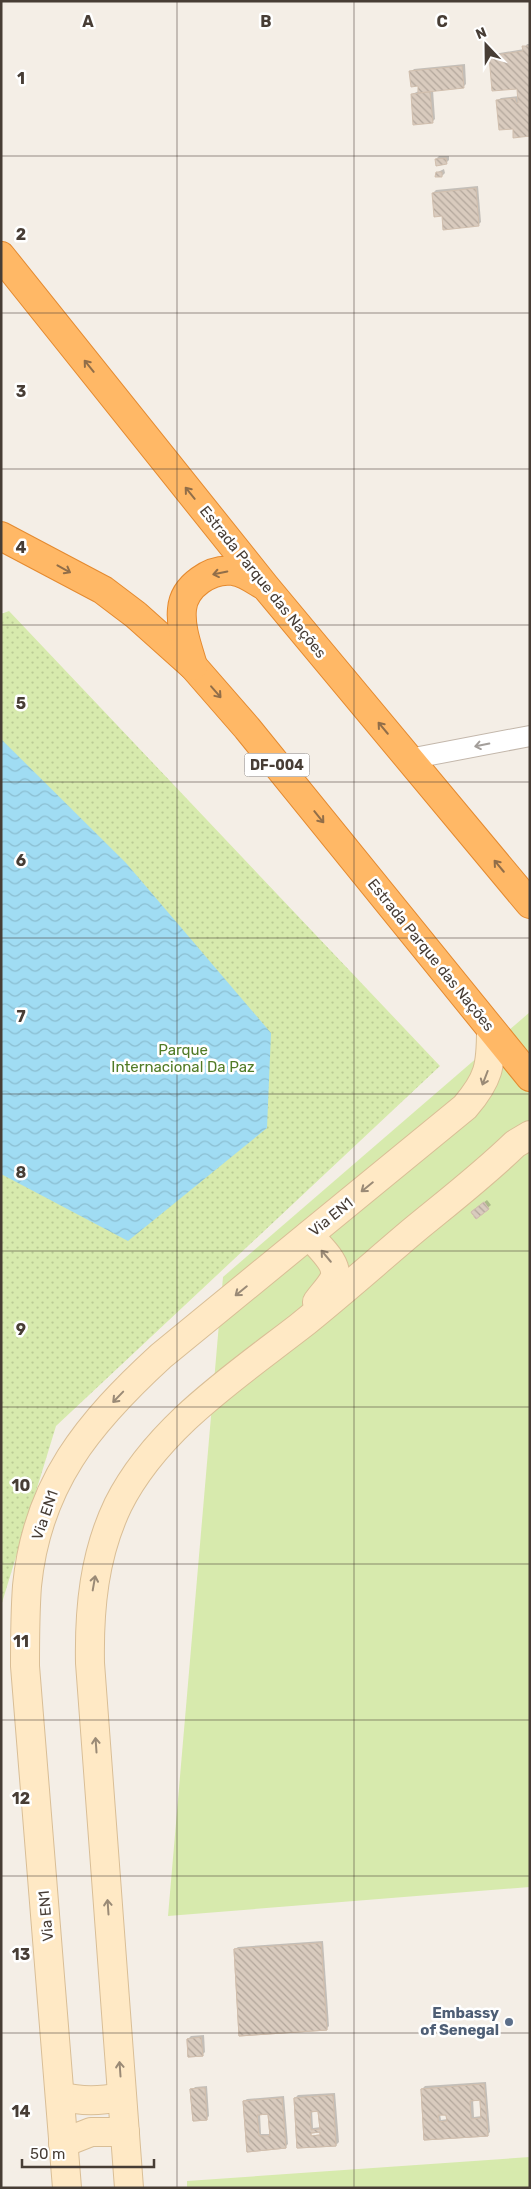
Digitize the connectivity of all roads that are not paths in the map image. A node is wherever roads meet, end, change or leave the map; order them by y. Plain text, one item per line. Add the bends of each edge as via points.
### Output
1 (1, 256) edge
2 (8, 541) edge
3 (265, 586) junction
4 (193, 666) junction
5 (530, 736) edge
6 (409, 759) junction
7 (530, 904) edge
8 (492, 1030) junction
9 (530, 1078) edge
10 (530, 1135) edge
11 (309, 1235) junction
12 (300, 1326) junction
13 (60, 2096) junction
14 (122, 2097) junction
15 (125, 2132) junction
16 (63, 2143) junction
17 (66, 2188) edge
18 (129, 2188) edge

3 -> 1 highway, Estrada Parque das Nações
2 -> 4 highway, Estrada Parque das Nações / DF-004 via 103,590 136,614
3 -> 4 highway via 232,571 209,575 192,588 184,600 182,616
6 -> 3 highway, Estrada Parque das Nações
4 -> 8 highway, Estrada Parque das Nações / DF-004
5 -> 6 street
7 -> 6 highway, Estrada Parque das Nações
8 - 9 highway, Estrada Parque das Nações / DF-004
8 -> 11 street, Via EN1 via 485,1079 465,1107
10 - 12 street via 515,1144
12 -> 11 street via 334,1280 335,1272 334,1265
11 -> 13 street, Via EN1 via 161,1356 102,1414 60,1474 37,1534 27,1587 25,1666
14 -> 12 street via 90,1663 89,1619 94,1581 118,1506 161,1441
13 - 14 street via 93,2101
13 - 16 street, Via EN1
14 - 15 street
15 - 16 street via 92,2132
15 - 18 street
16 - 17 street, Via EN1

